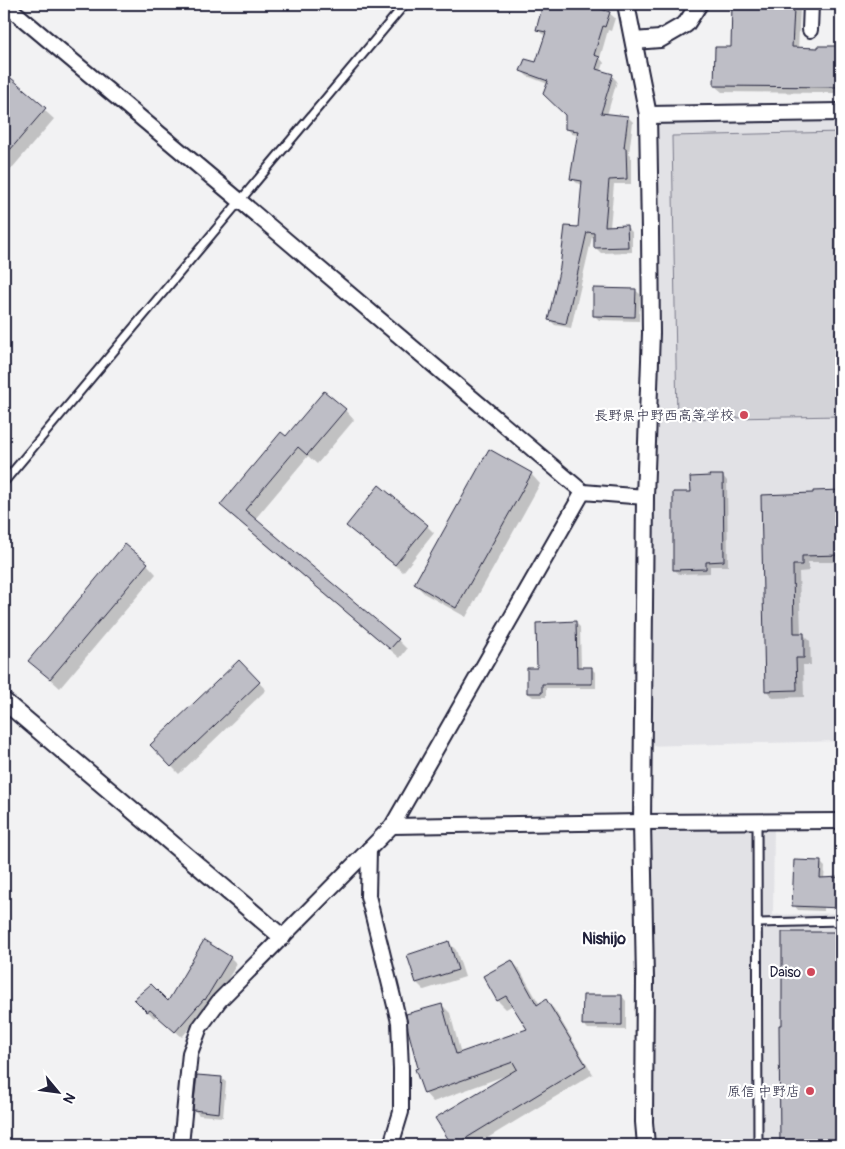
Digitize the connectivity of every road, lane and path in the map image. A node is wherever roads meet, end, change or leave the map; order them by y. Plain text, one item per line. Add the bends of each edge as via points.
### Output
1 (5, 4) edge
2 (405, 4) edge
3 (626, 4) edge
4 (699, 4) edge
5 (810, 4) edge
6 (810, 30) dead end
7 (634, 41) junction
8 (841, 112) edge
9 (648, 115) junction
10 (240, 201) junction
11 (4, 482) edge
12 (583, 492) junction
13 (645, 497) junction
14 (4, 700) edge
15 (757, 821) junction
16 (841, 821) edge
17 (642, 822) junction
18 (392, 826) junction
19 (369, 850) junction
20 (841, 921) edge
21 (758, 923) junction
22 (282, 937) junction
23 (181, 1145) edge
24 (391, 1145) edge
25 (646, 1145) edge
26 (758, 1145) edge

1 - 10 street
2 - 10 lane
3 - 7 street
4 - 7 street via 686,24 660,39
5 - 6 street
7 - 9 street
8 - 9 street
9 - 13 street via 651,333
10 - 11 lane
10 - 12 street
12 - 13 street
12 - 18 street
13 - 17 street
14 - 22 street
15 - 16 street
15 - 17 street
15 - 21 lane
17 - 18 street
17 - 25 street
18 - 19 street
19 - 22 street
19 - 24 street via 368,896 399,1022 401,1112
20 - 21 lane
21 - 26 lane
22 - 23 street via 219,1001 200,1027 190,1053

